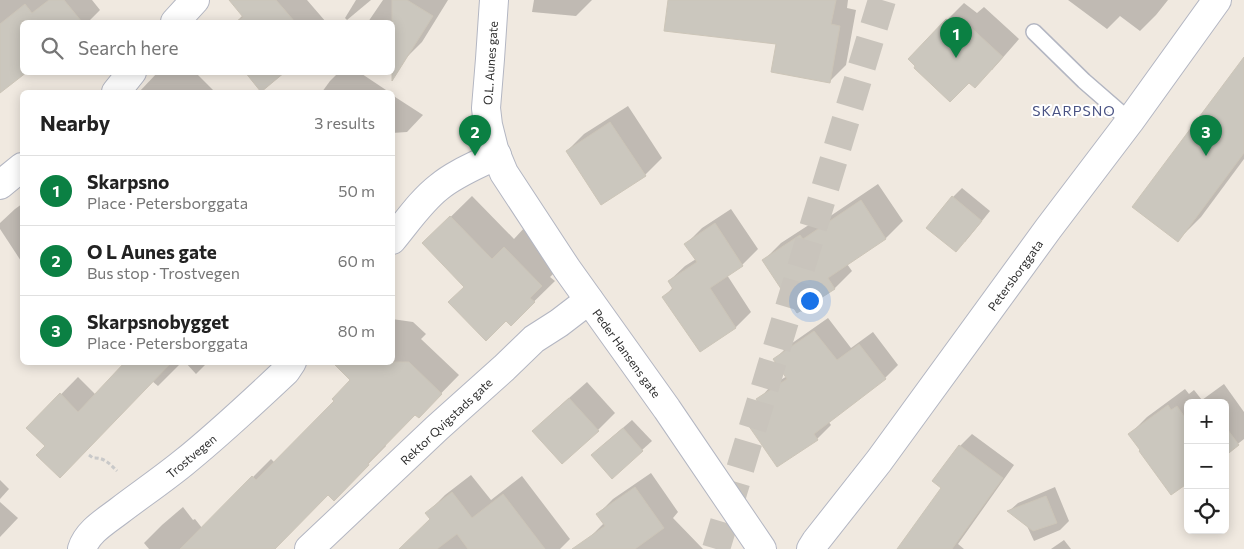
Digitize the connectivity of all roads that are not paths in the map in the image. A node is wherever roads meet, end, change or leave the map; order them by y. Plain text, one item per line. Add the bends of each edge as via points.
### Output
1 (195, 0) edge
2 (494, 0) edge
3 (1217, 0) edge
4 (177, 20) edge
5 (1034, 32) dead end
6 (130, 75) edge
7 (118, 90) edge
8 (1130, 121) junction
9 (497, 155) junction
10 (20, 169) edge
11 (0, 185) edge
12 (395, 236) edge
13 (589, 300) junction
14 (290, 365) edge
15 (83, 546) edge
16 (309, 549) edge
17 (762, 549) edge
18 (811, 549) edge

1 - 4 street
2 - 9 street, O.L. Aunes gate via 486,108
3 - 8 street, Petersborggata
5 - 8 lane
6 - 7 street
8 - 18 street, Petersborggata
9 - 12 street via 437,188
9 - 13 street, Peder Hansens gate via 504,173
10 - 11 street
13 - 16 street, Rektor Qvigstads gate via 534,339
13 - 17 street, Peder Hansens gate
14 - 15 street, Trostvegen via 234,420 89,536

